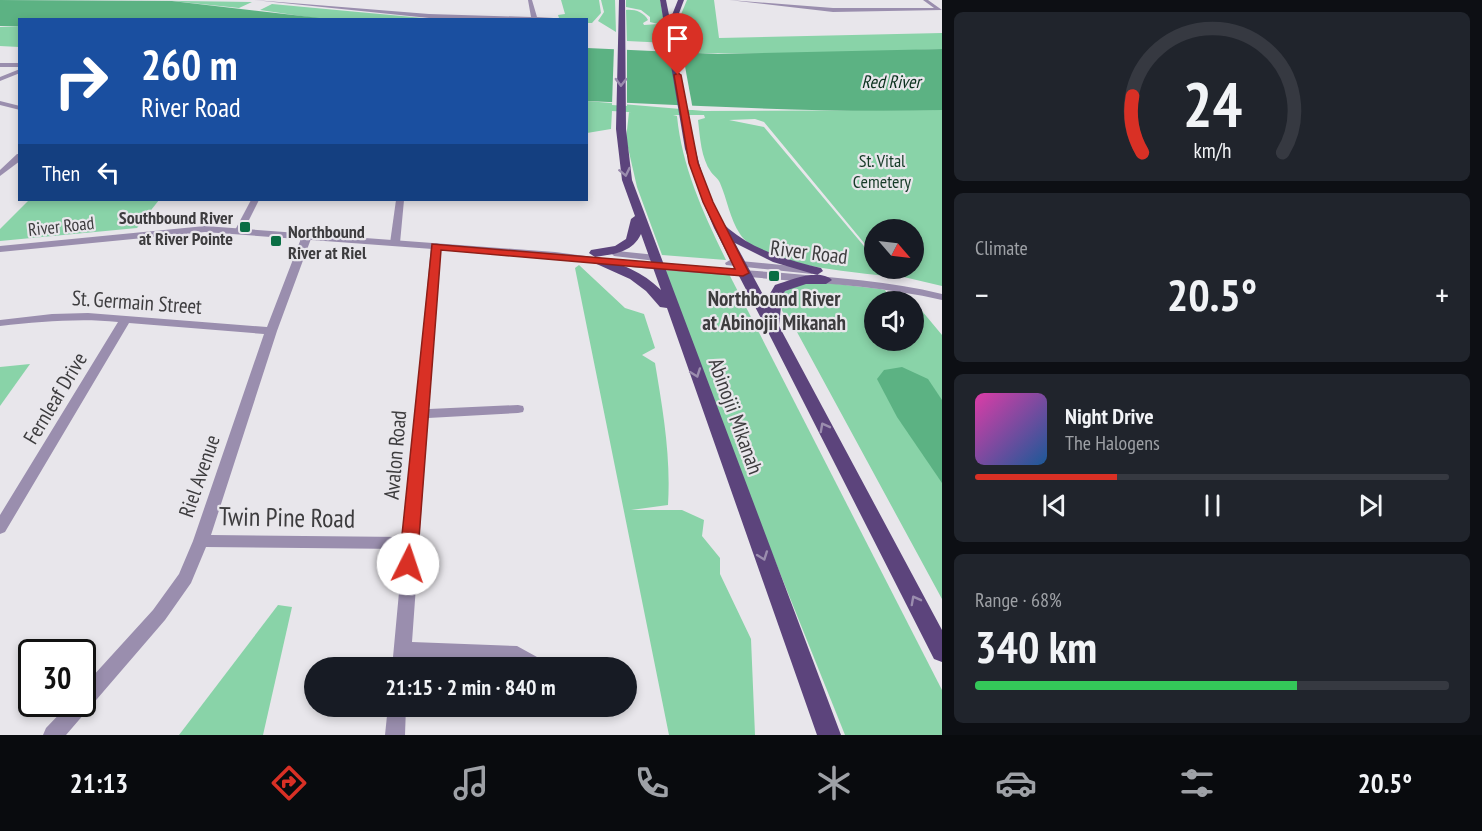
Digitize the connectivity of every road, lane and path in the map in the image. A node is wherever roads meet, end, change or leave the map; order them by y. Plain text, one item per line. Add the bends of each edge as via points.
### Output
1 (255, 0) edge
2 (530, 0) edge
3 (622, 0) edge
4 (663, 0) edge
5 (681, 0) edge
6 (730, 0) edge
7 (925, 0) edge
8 (269, 1) edge
9 (738, 1) edge
10 (534, 17) junction
11 (550, 18) edge
12 (671, 35) junction
13 (0, 65) edge
14 (18, 66) edge
15 (18, 72) edge
16 (0, 79) edge
17 (1, 104) edge
18 (18, 108) edge
19 (18, 158) edge
20 (0, 174) edge
21 (254, 201) edge
22 (400, 201) edge
23 (637, 213) junction
24 (720, 228) junction
25 (239, 232) junction
26 (307, 236) junction
27 (394, 243) junction
28 (436, 246) junction
29 (0, 249) edge
30 (596, 257) junction
31 (656, 262) junction
32 (741, 268) junction
33 (821, 276) junction
34 (942, 297) edge
35 (676, 318) junction
36 (125, 320) junction
37 (0, 323) edge
38 (772, 330) junction
39 (271, 331) junction
40 (518, 409) dead end
41 (421, 414) junction
42 (0, 528) edge
43 (201, 541) junction
44 (409, 543) junction
45 (942, 652) edge
46 (401, 657) edge
47 (447, 657) edge
48 (522, 657) edge
49 (96, 687) edge
50 (69, 717) edge
51 (396, 717) edge
52 (53, 735) edge
53 (395, 735) edge
54 (829, 735) edge

1 - 8 street
2 - 10 street
3 -> 23 main road, Abinojii Mikanah via 621,129 624,165
4 - 12 main road
5 - 12 main road
6 - 9 street
7 - 9 street via 940,9 833,10
8 - 10 street via 429,16
10 - 11 street
12 - 24 main road via 687,133 702,186
13 - 14 street
15 - 16 street
17 - 18 street
19 - 20 street
21 - 25 street
22 - 27 street
23 - 30 main road via 635,238 620,249
23 - 31 main road, Abinojii Mikanah
24 - 32 main road
24 - 33 main road via 763,255
25 - 26 street, River Road
25 - 29 street, River Road via 183,230
26 - 27 street, River Road
26 - 39 street, Riel Avenue
27 - 28 street, River Road
28 - 30 street, River Road
28 - 41 street, Avalon Road
30 - 31 street, River Road
30 - 35 main road via 653,287
31 - 32 street, River Road
31 - 35 main road, Abinojii Mikanah
32 - 33 street, River Road
32 - 38 main road
33 - 34 street, River Road
33 - 38 main road via 780,288 775,297
35 -> 54 main road, Abinojii Mikanah
36 - 37 street, St. Germain Street via 52,317
36 - 39 street, St. Germain Street
36 - 42 street, Fernleaf Drive
45 -> 38 main road
39 - 43 street, Riel Avenue
40 - 41 street
41 - 44 street, Avalon Road
43 - 44 street, Twin Pine Road
43 - 49 street, Riel Avenue via 185,578 159,615
44 - 46 street, Avalon Road
47 - 48 street
50 - 52 street, Riel Avenue
51 - 53 street

